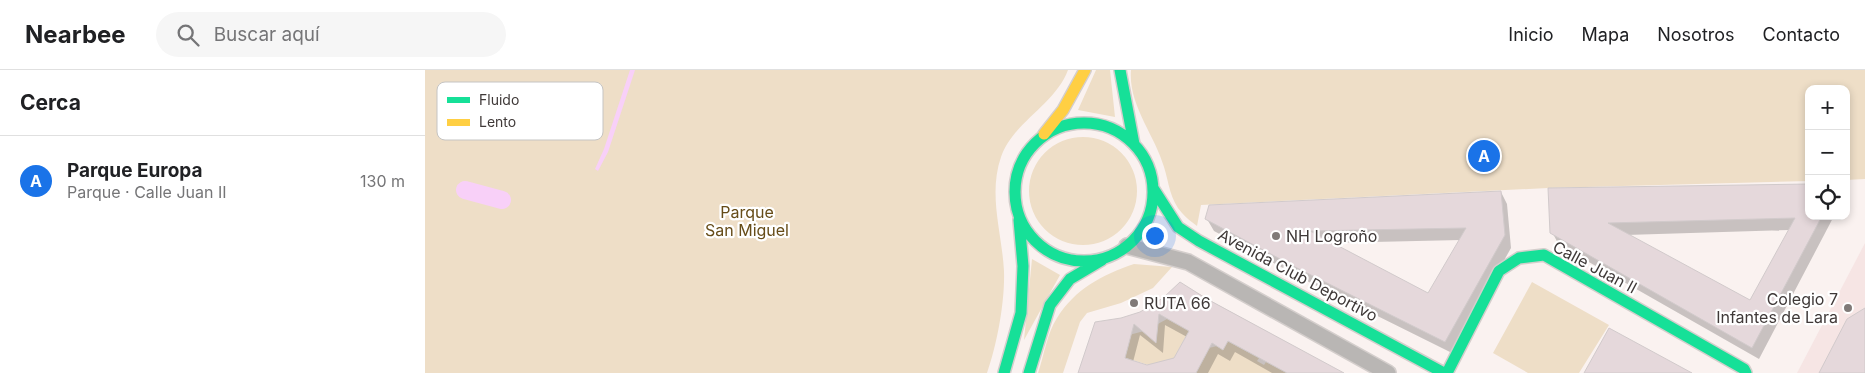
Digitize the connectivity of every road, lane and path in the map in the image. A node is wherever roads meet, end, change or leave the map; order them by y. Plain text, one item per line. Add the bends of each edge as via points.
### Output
1 (1085, 70) edge
2 (1120, 70) edge
3 (1043, 135) junction
4 (1134, 144) junction
5 (1153, 188) junction
6 (1018, 211) junction
7 (1127, 246) junction
8 (1105, 259) junction
9 (1004, 373) edge
10 (1029, 373) edge
11 (1388, 373) edge
12 (1445, 373) edge
13 (1746, 373) edge

1 - 3 main road via 1063,110
2 - 4 main road
3 - 4 main road via 1071,124 1088,122 1114,129
3 - 6 main road via 1025,154 1017,172 1014,190
4 - 5 main road via 1151,173
5 - 7 main road via 1145,222
5 - 12 main road, Avenida Club Deportivo via 1178,227 1191,236
6 - 8 main road via 1030,235 1055,254 1081,260
6 - 9 main road via 1023,266 1021,313
7 - 8 main road
7 - 11 street via 1188,262
8 - 10 main road via 1070,279 1050,306
12 - 13 main road, Calle Juan II via 1499,271 1519,258 1544,256

